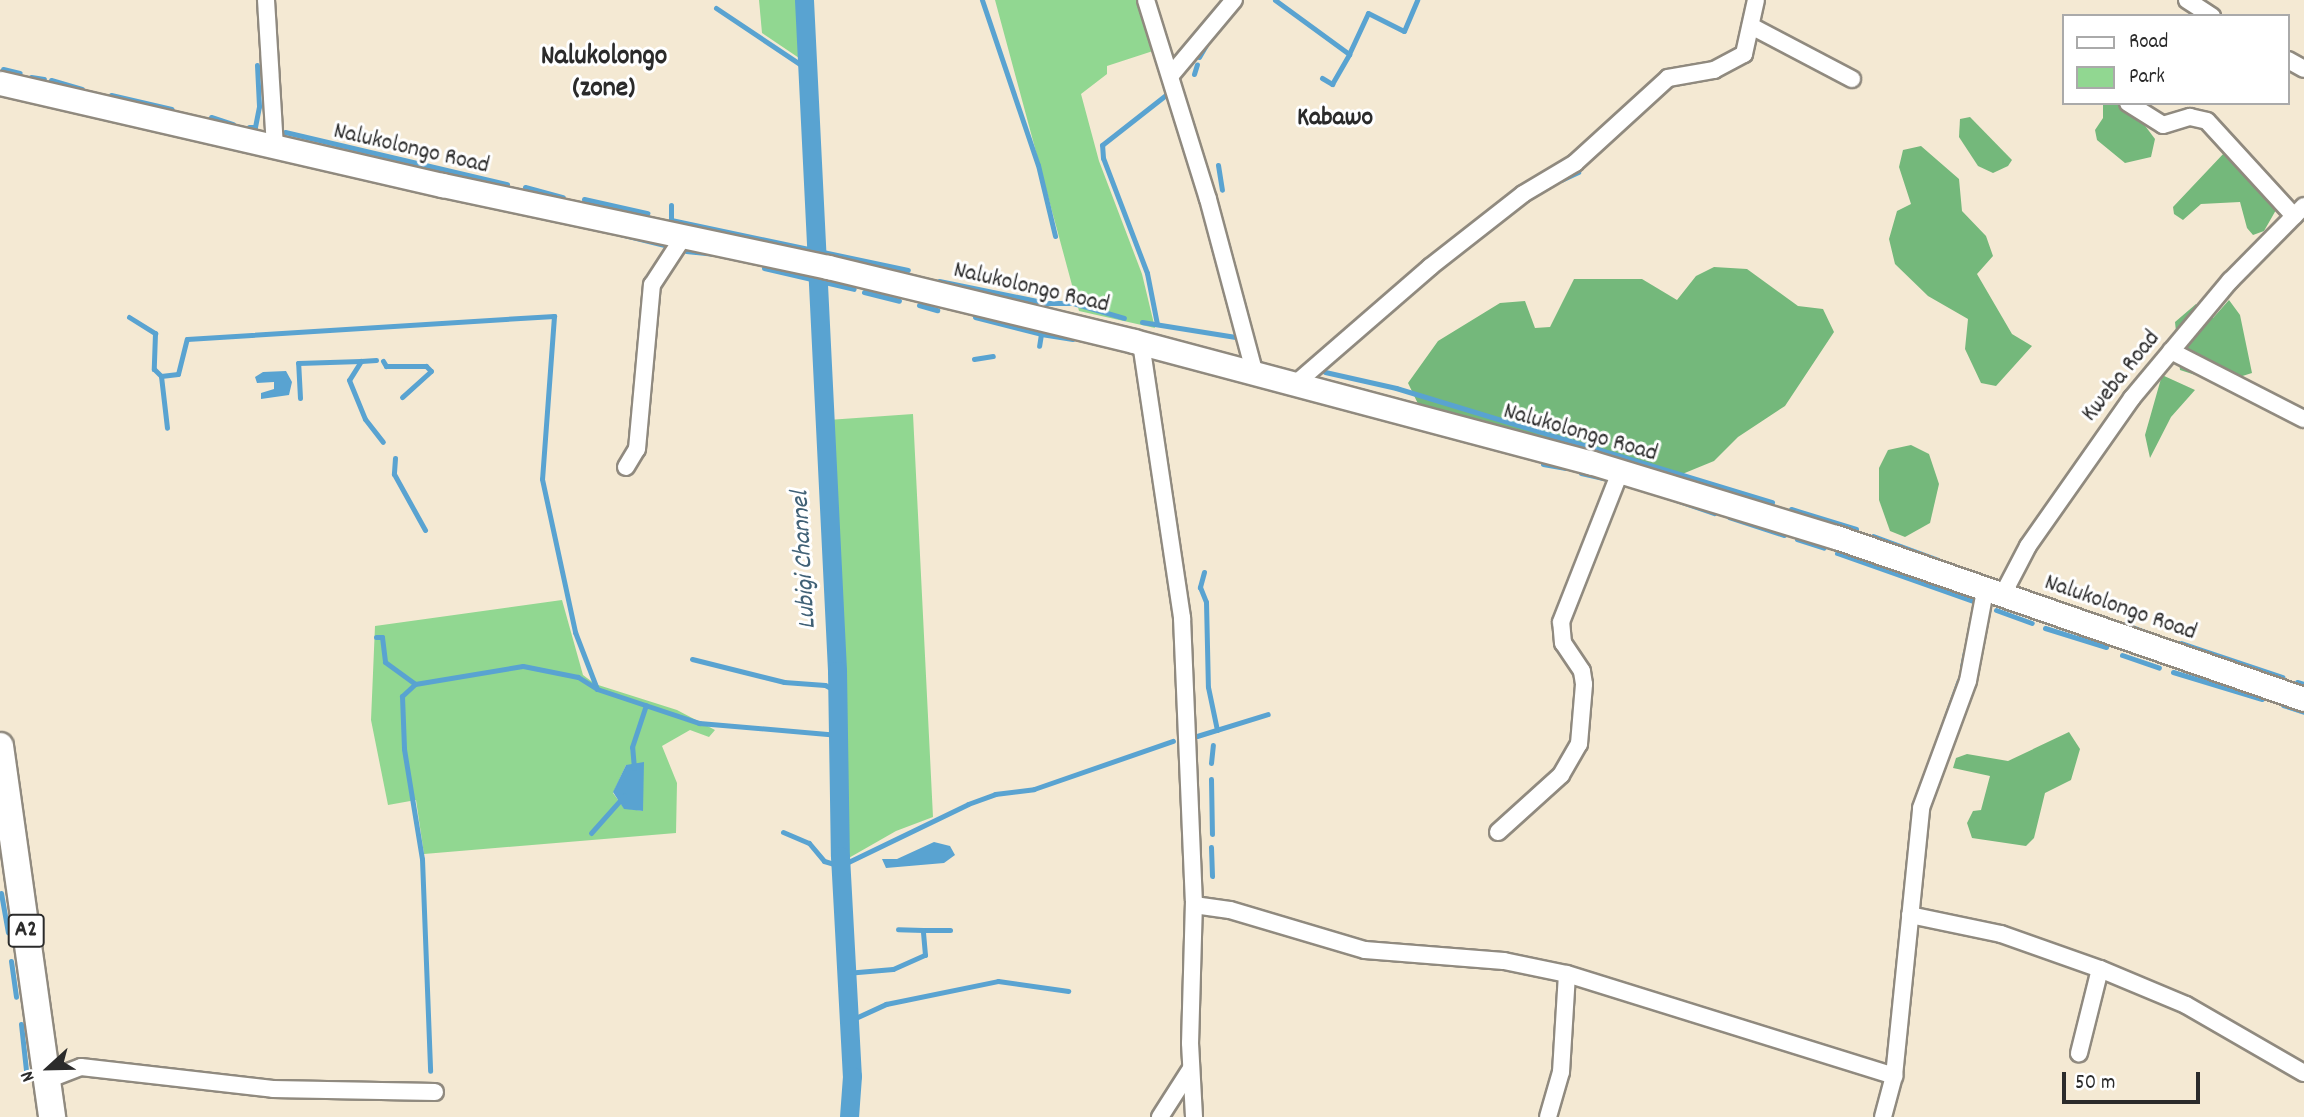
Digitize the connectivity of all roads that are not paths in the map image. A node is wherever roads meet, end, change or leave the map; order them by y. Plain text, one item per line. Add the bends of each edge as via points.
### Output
1 (266, 0) edge
2 (1146, 0) edge
3 (1234, 0) edge
4 (1756, 0) edge
5 (2187, 0) edge
6 (2209, 14) edge
7 (1751, 26) junction
8 (1171, 75) junction
9 (1852, 79) dead end
10 (0, 83) edge
11 (2132, 105) edge
12 (275, 146) junction
13 (2299, 211) edge
14 (684, 236) junction
15 (1141, 343) junction
16 (2171, 351) junction
17 (1255, 374) junction
18 (1294, 385) junction
19 (2304, 419) edge
20 (626, 467) dead end
21 (1620, 472) junction
22 (1993, 593) junction
23 (2304, 699) edge
24 (0, 746) edge
25 (1498, 832) dead end
26 (1194, 905) junction
27 (1910, 915) junction
28 (2100, 969) junction
29 (1567, 974) junction
30 (2079, 1053) dead end
31 (1191, 1068) junction
32 (2304, 1073) edge
33 (1895, 1076) junction
34 (47, 1080) junction
35 (435, 1091) dead end
36 (52, 1117) edge
37 (1160, 1117) edge
38 (1194, 1117) edge
39 (1548, 1117) edge
40 (1883, 1117) edge

1 - 12 street
2 - 8 street
3 - 8 street
4 - 7 street
5 - 6 street
7 - 9 street
7 - 18 street via 1748,48 1737,60 1714,70 1668,78 1575,163 1524,194 1430,267
8 - 17 street
10 - 12 street, Nalukolongo Road
11 - 13 street via 2163,125 2190,117 2207,121
12 - 14 street, Nalukolongo Road
13 - 16 street, Kweba Road
14 - 15 street, Nalukolongo Road
14 - 20 street via 652,285 636,449
15 - 17 street, Nalukolongo Road
15 - 26 street via 1182,618
16 - 19 street
16 - 22 street, Kweba Road
17 - 18 street, Nalukolongo Road
18 - 21 street, Nalukolongo Road
21 - 22 street, Nalukolongo Road via 1836,537
21 - 25 street via 1561,622 1563,643 1582,671 1584,684 1579,744 1567,769
22 - 23 street, Nalukolongo Road
22 - 27 street, Kweba Road via 1968,681 1921,808
24 - 34 main road, A2
26 - 29 street via 1230,910 1365,950 1504,961
26 - 31 street
27 - 28 street via 2001,934
27 - 33 street, Kweba Road
28 - 30 street
28 - 32 street via 2186,1005
29 - 33 street
29 - 39 street via 1561,1072
31 - 37 street
31 - 38 street
33 - 40 street, Kweba Road
34 - 35 street via 80,1067 273,1089
34 - 36 main road, A2

